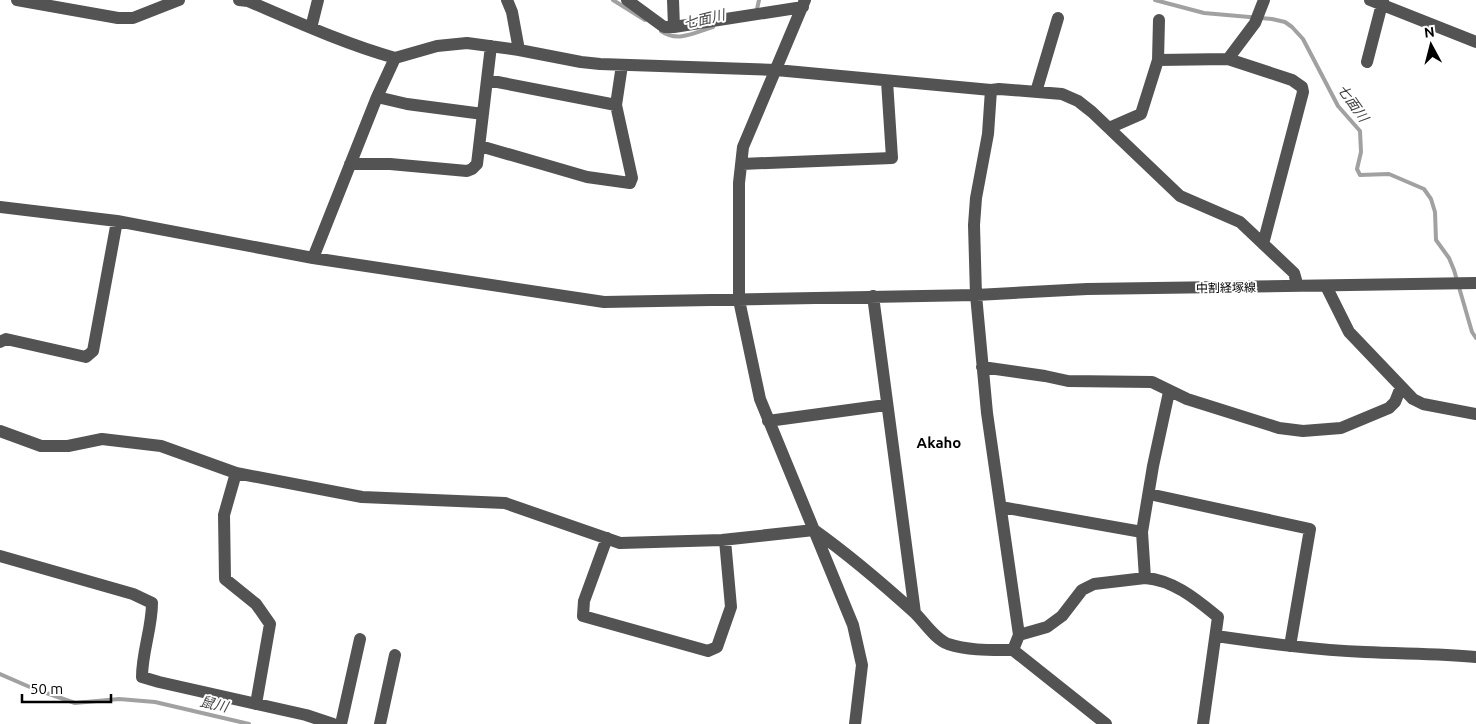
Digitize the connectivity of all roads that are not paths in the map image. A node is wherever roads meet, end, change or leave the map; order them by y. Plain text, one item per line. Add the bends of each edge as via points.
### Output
1 (18, 0) edge
2 (178, 0) edge
3 (239, 0) edge
4 (318, 0) edge
5 (507, 0) edge
6 (627, 0) edge
7 (673, 0) edge
8 (1370, 0) edge
9 (804, 3) edge
10 (1383, 3) edge
11 (1262, 5) edge
12 (1058, 18) dead end
13 (1159, 20) dead end
14 (674, 27) junction
15 (311, 28) junction
16 (1476, 42) edge
17 (491, 46) junction
18 (519, 50) junction
19 (396, 58) junction
20 (1228, 58) junction
21 (1158, 60) junction
22 (1367, 62) dead end
23 (622, 65) junction
24 (776, 70) junction
25 (487, 80) junction
26 (887, 81) junction
27 (991, 90) junction
28 (1036, 92) junction
29 (376, 97) junction
30 (616, 105) junction
31 (484, 114) junction
32 (1109, 128) junction
33 (480, 146) junction
34 (350, 164) junction
35 (742, 164) junction
36 (0, 207) edge
37 (117, 221) junction
38 (1263, 244) junction
39 (313, 258) junction
40 (1471, 283) edge
41 (1297, 286) junction
42 (1326, 286) junction
43 (976, 295) junction
44 (873, 296) junction
45 (739, 300) junction
46 (0, 342) edge
47 (982, 367) junction
48 (1401, 387) junction
49 (1170, 392) junction
50 (886, 405) junction
51 (1476, 414) edge
52 (768, 421) junction
53 (0, 430) edge
54 (236, 473) junction
55 (1148, 494) junction
56 (1001, 507) junction
57 (814, 530) junction
58 (1142, 532) junction
59 (607, 538) junction
60 (725, 540) junction
61 (0, 556) edge
62 (1145, 578) junction
63 (915, 613) junction
64 (1020, 635) junction
65 (1216, 636) junction
66 (360, 639) dead end
67 (1290, 646) junction
68 (1013, 650) junction
69 (395, 655) dead end
70 (1476, 657) edge
71 (256, 704) junction
72 (333, 724) edge
73 (340, 724) edge
74 (380, 724) edge
75 (855, 724) edge
76 (1106, 724) edge
77 (1203, 724) edge

1 - 2 street via 118,18 133,18
3 - 15 street
4 - 15 street
5 - 18 street
6 - 14 street via 664,27
7 - 14 street
8 - 10 street
9 - 14 street
9 - 24 street
10 - 16 street
10 - 22 street
11 - 20 street via 1255,23
12 - 28 street
13 - 21 street
15 - 19 street
17 - 18 street
17 - 19 street via 467,43 437,46
17 - 25 street
18 - 23 street via 581,62
19 - 29 street
20 - 21 street
20 - 38 street via 1299,83 1303,92
21 - 32 street via 1141,114
23 - 24 street
23 - 30 street
24 - 26 street
24 - 35 street via 744,147
25 - 30 street
25 - 31 street
26 - 27 street
26 - 35 street via 892,158
27 - 28 street
27 - 43 street via 988,134 974,225
28 - 32 street via 1062,94 1078,100
29 - 31 street
29 - 34 street
30 - 33 street via 632,178 630,183 587,177
31 - 33 street
32 - 38 street via 1180,196 1240,222
33 - 34 street via 477,164 468,171
34 - 39 street
35 - 45 street
36 - 37 street, 中割経塚線
37 - 39 street, 中割経塚線
37 - 46 street via 93,351 86,357 6,339
38 - 41 street via 1294,273
39 - 45 street, 中割経塚線 via 604,302
40 - 42 street, 中割経塚線
41 - 42 street, 中割経塚線
41 - 43 street, 中割経塚線
42 - 48 street via 1349,332
43 - 44 street, 中割経塚線
43 - 47 street
44 - 45 street, 中割経塚線
44 - 50 street
45 - 52 street via 760,400
47 - 49 street via 1068,381 1152,382
47 - 56 street
48 - 49 street via 1389,408 1341,428 1320,431 1279,428
48 - 51 street via 1423,404
49 - 55 street
50 - 52 street
50 - 63 street
52 - 57 street
53 - 54 street via 41,446 68,446 102,439 161,446
54 - 59 street via 362,497 506,503
54 - 71 street via 224,514 225,580 256,604 270,624
55 - 58 street
55 - 67 street via 1310,529
56 - 58 street
56 - 64 street
57 - 60 street
57 - 63 street
57 - 75 street via 853,625 862,665
58 - 62 street
59 - 60 street via 620,543
59 - 60 street via 584,601 582,616 708,651 717,647 731,607
61 - 71 street via 133,594 152,603 142,676
62 - 64 street via 1094,584 1082,590 1062,616 1046,627
62 - 65 street via 1177,587 1211,612 1218,618
63 - 68 street via 948,644 973,649
64 - 68 street
65 - 67 street
65 - 77 street
66 - 73 street
67 - 70 street
68 - 76 street
69 - 74 street
71 - 72 street

